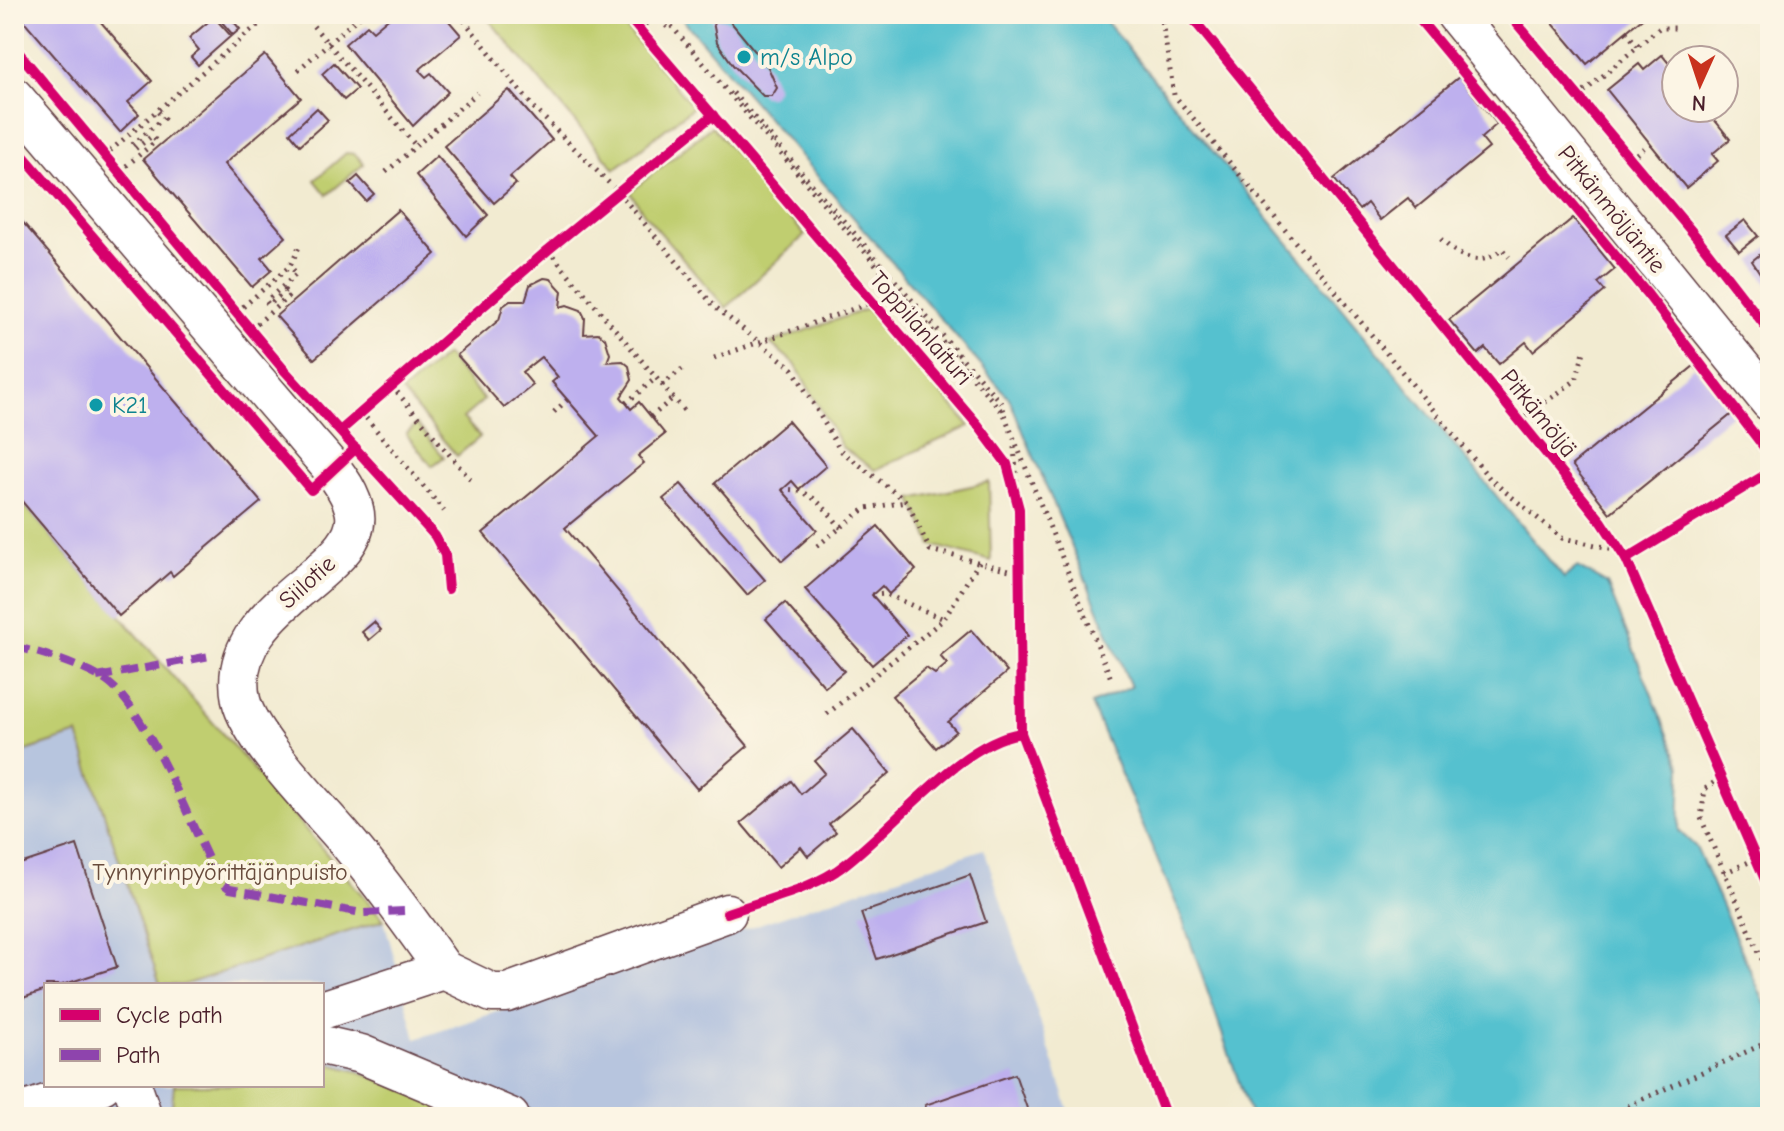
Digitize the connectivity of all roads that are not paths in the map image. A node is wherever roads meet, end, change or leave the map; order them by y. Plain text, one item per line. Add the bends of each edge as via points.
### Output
1 (1460, 16) edge
2 (14, 97) edge
3 (1770, 402) edge
4 (727, 913) dead end
5 (444, 970) junction
6 (324, 1009) edge
7 (324, 1045) edge
8 (133, 1087) edge
9 (98, 1097) edge
10 (14, 1115) edge
11 (143, 1117) edge
12 (510, 1117) edge

1 - 3 street, Pitkänmöljäntie
2 - 5 street, Siilotie via 346,491 355,511 354,528 341,551 245,645 239,684 242,704 268,748 404,911
4 - 5 street via 507,993 492,993
5 - 6 street
7 - 12 street via 361,1054
8 - 11 street
9 - 10 street

